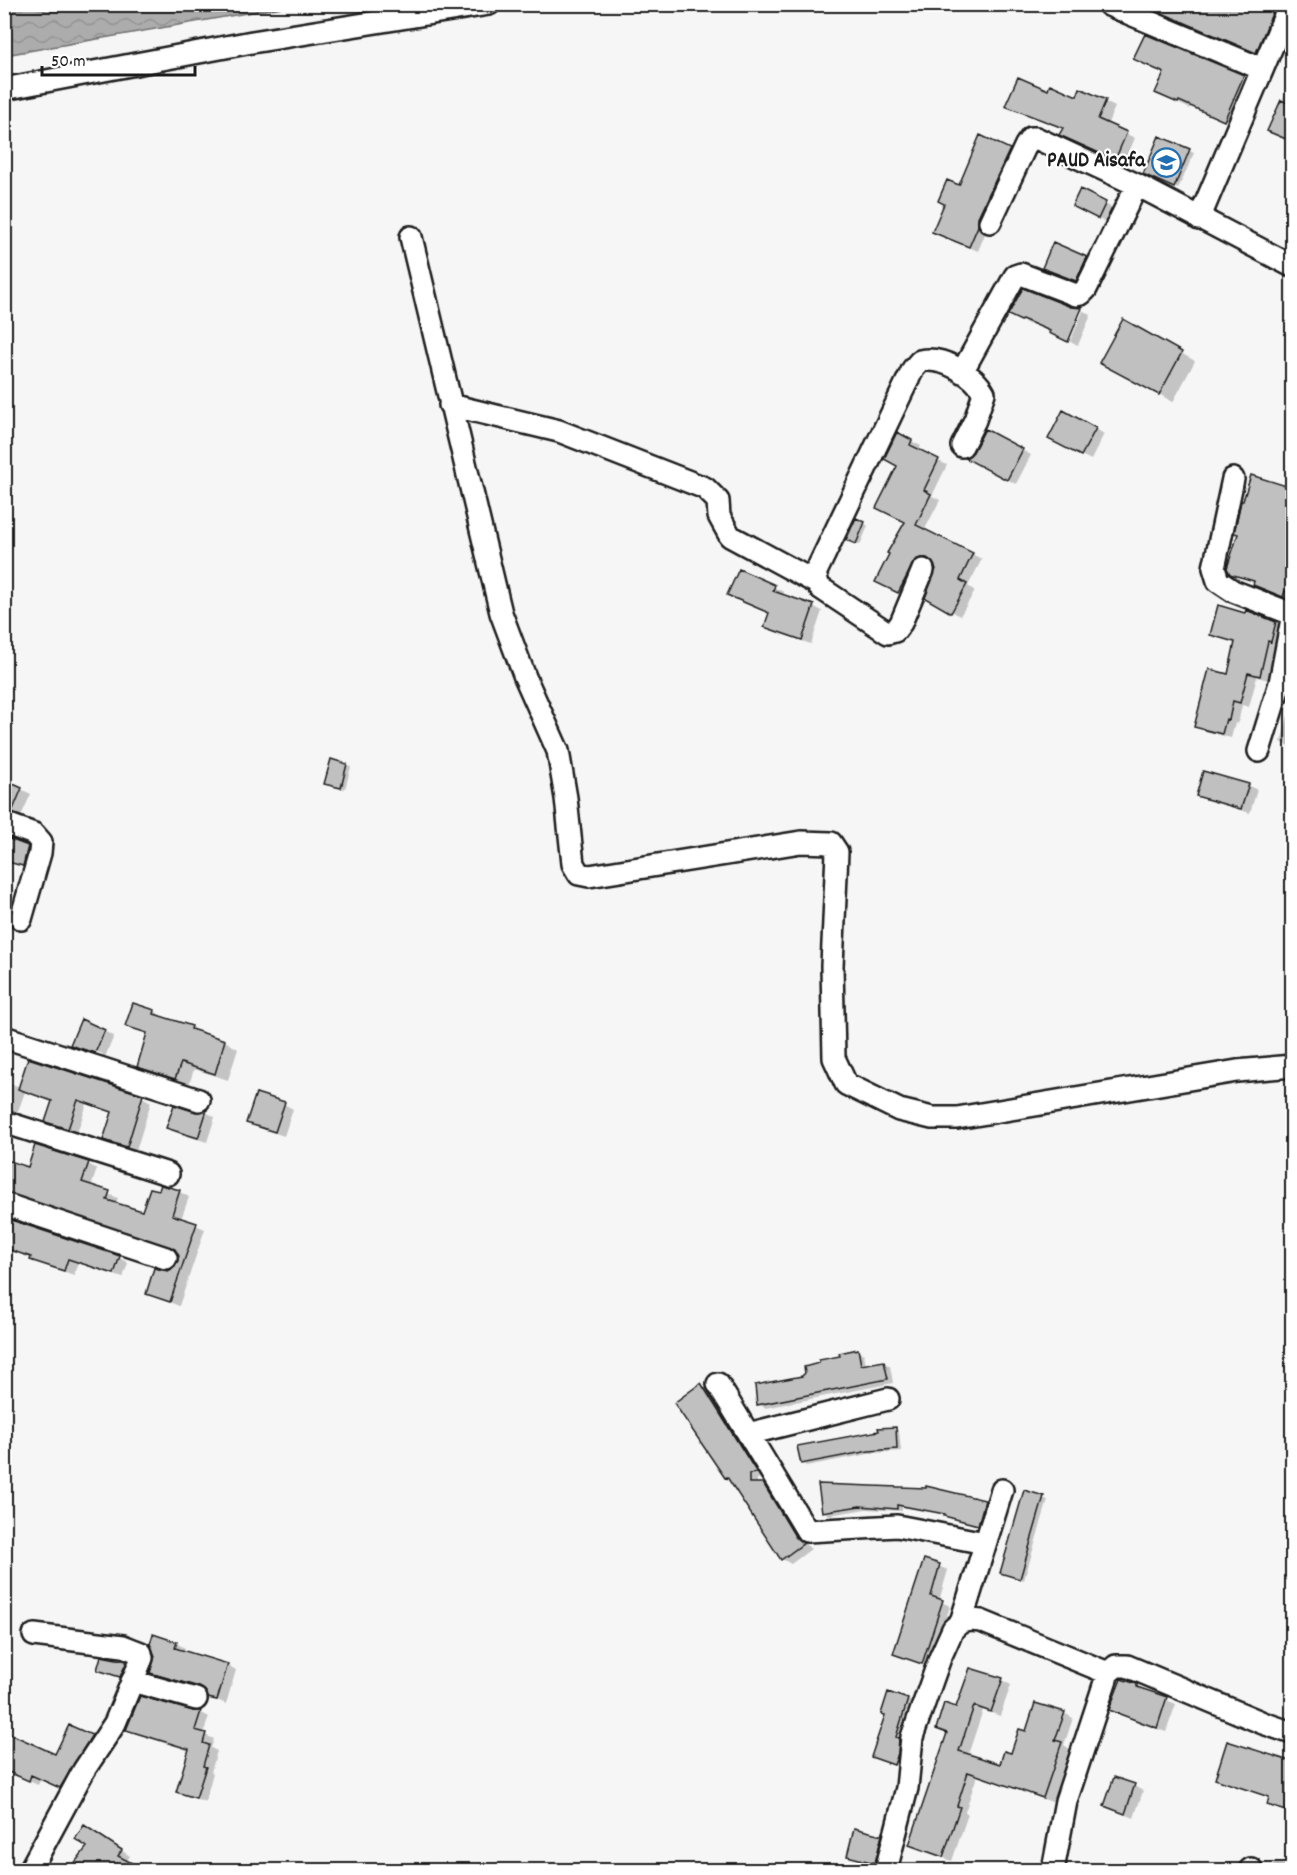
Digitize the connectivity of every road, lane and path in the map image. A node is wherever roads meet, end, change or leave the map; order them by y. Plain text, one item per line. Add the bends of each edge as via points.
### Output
1 (489, 4) edge
2 (1290, 4) edge
3 (1109, 5) edge
4 (1262, 69) junction
5 (4, 89) edge
6 (1137, 185) junction
7 (1199, 219) junction
8 (990, 222) dead end
9 (411, 237) dead end
10 (1293, 266) edge
11 (962, 372) junction
12 (450, 405) junction
13 (962, 446) dead end
14 (1233, 479) dead end
15 (923, 570) dead end
16 (817, 583) junction
17 (1293, 614) edge
18 (1293, 619) edge
19 (1286, 685) edge
20 (1259, 751) dead end
21 (4, 823) edge
22 (21, 919) dead end
23 (4, 1038) edge
24 (1293, 1066) edge
25 (199, 1100) dead end
26 (4, 1122) edge
27 (168, 1174) dead end
28 (4, 1204) edge
29 (166, 1258) dead end
30 (718, 1384) dead end
31 (888, 1399) dead end
32 (748, 1434) junction
33 (1002, 1490) dead end
34 (985, 1543) junction
35 (960, 1622) junction
36 (34, 1635) dead end
37 (1108, 1672) junction
38 (132, 1681) junction
39 (196, 1699) dead end
40 (1293, 1733) edge
41 (30, 1870) edge
42 (886, 1870) edge
43 (1053, 1870) edge

1 - 5 street via 252,42
2 - 4 street
3 - 4 street
4 - 7 street
6 - 7 street
6 - 8 street via 1031,138
6 - 11 street via 1086,289 1077,295 1021,274 1014,276
7 - 10 street
9 - 12 street
11 - 13 street via 984,393
11 - 16 street via 934,360 920,361 913,369 816,570
12 - 16 street via 559,431 705,488 718,501 719,516 730,536
12 - 24 street via 501,613 558,751 575,869 589,876 801,842 831,843 837,852 832,966 834,1058 846,1084 898,1110 932,1118 957,1118 1237,1071
14 - 17 street via 1214,568 1218,581 1233,591
15 - 16 street via 901,623 888,633
18 - 19 street
19 - 20 street
21 - 22 street via 34,834 40,842
23 - 25 street
26 - 27 street
28 - 29 street
30 - 32 street
31 - 32 street
32 - 34 street via 807,1532 897,1526
33 - 34 street
34 - 35 street
35 - 37 street via 981,1621
35 - 42 street via 940,1658 912,1737 907,1788
36 - 38 street via 136,1650 142,1658
37 - 40 street via 1116,1666 1127,1666
37 - 43 street via 1066,1802
38 - 39 street
38 - 41 street via 116,1723 84,1770

